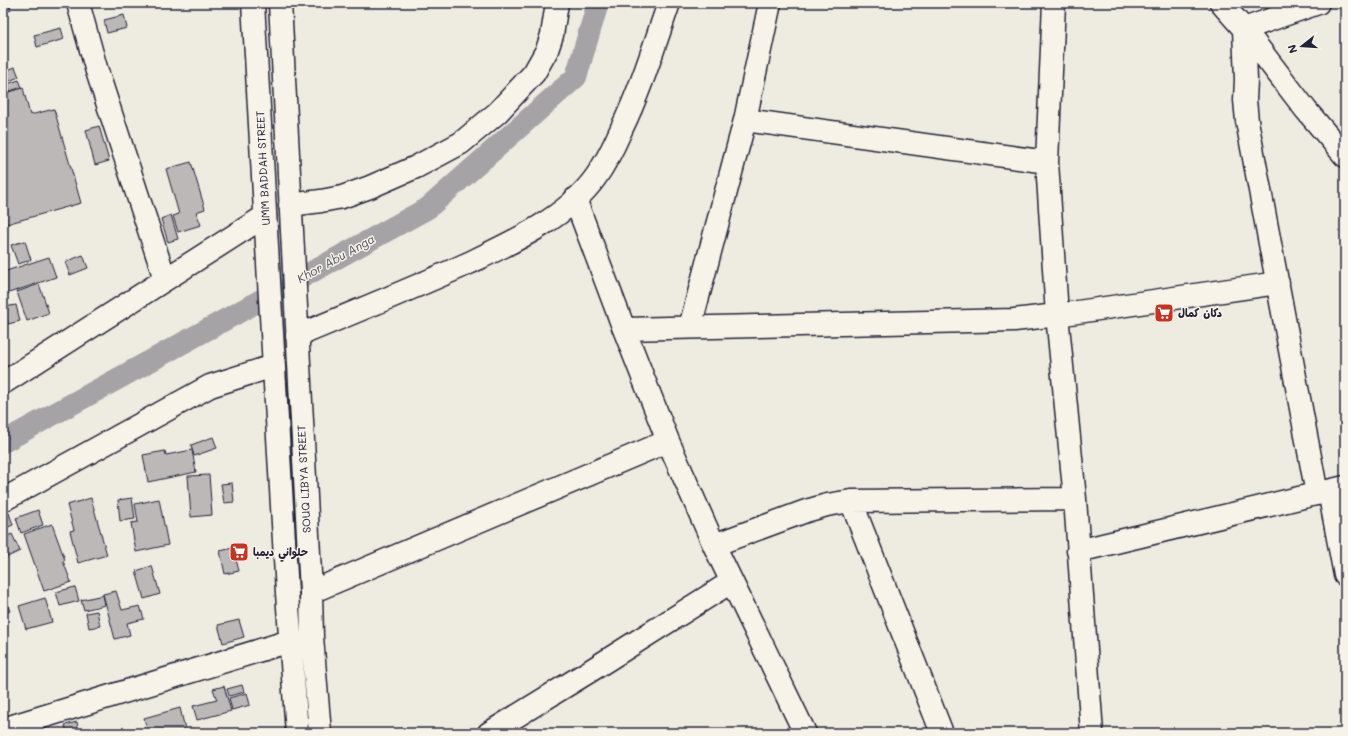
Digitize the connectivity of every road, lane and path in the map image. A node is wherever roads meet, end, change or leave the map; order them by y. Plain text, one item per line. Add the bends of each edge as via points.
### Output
1 (78, 3) edge
2 (253, 3) edge
3 (280, 3) edge
4 (557, 3) edge
5 (669, 3) edge
6 (770, 3) edge
7 (1054, 3) edge
8 (1221, 3) edge
9 (1318, 3) edge
10 (1244, 29) junction
11 (744, 120) junction
12 (1345, 156) edge
13 (1047, 162) junction
14 (575, 200) junction
15 (290, 205) junction
16 (266, 226) junction
17 (165, 279) junction
18 (1278, 283) junction
19 (1057, 315) junction
20 (690, 327) junction
21 (297, 328) junction
22 (624, 329) junction
23 (273, 366) junction
24 (3, 383) edge
25 (668, 441) junction
26 (1330, 491) edge
27 (1075, 499) junction
28 (3, 500) edge
29 (851, 501) junction
30 (714, 546) junction
31 (1078, 551) junction
32 (1345, 575) edge
33 (731, 582) junction
34 (311, 592) junction
35 (290, 641) junction
36 (3, 729) edge
37 (297, 733) edge
38 (320, 733) edge
39 (489, 733) edge
40 (805, 733) edge
41 (942, 733) edge
42 (1092, 733) edge

1 - 17 street via 96,68
2 - 16 street, UMM BADDAH STREET
3 - 15 street
4 - 15 street via 552,35 534,73 497,113 461,143 370,188 342,197
5 - 14 street via 635,102 610,155 595,178
6 - 11 street
7 - 13 street
8 - 10 street
9 - 10 street
10 - 12 street
10 - 18 street via 1247,121
11 - 13 street
11 - 20 street
13 - 19 street
14 - 21 street via 519,239 441,276
14 - 22 street
15 - 21 street
16 - 17 street
16 - 23 street, UMM BADDAH STREET
17 - 24 street
18 - 19 street
18 - 26 street
19 - 20 street via 986,321
19 - 27 street
20 - 22 street
21 - 34 street, SOUQ LIBYA STREET
22 - 25 street
23 - 28 street via 210,386
23 - 35 street
25 - 30 street
25 - 34 street
26 - 31 street
26 - 32 street
27 - 29 street
27 - 31 street
29 - 30 street via 806,511
29 - 41 street
30 - 33 street
31 - 42 street
33 - 39 street
33 - 40 street
34 - 38 street, SOUQ LIBYA STREET
35 - 36 street
35 - 37 street

